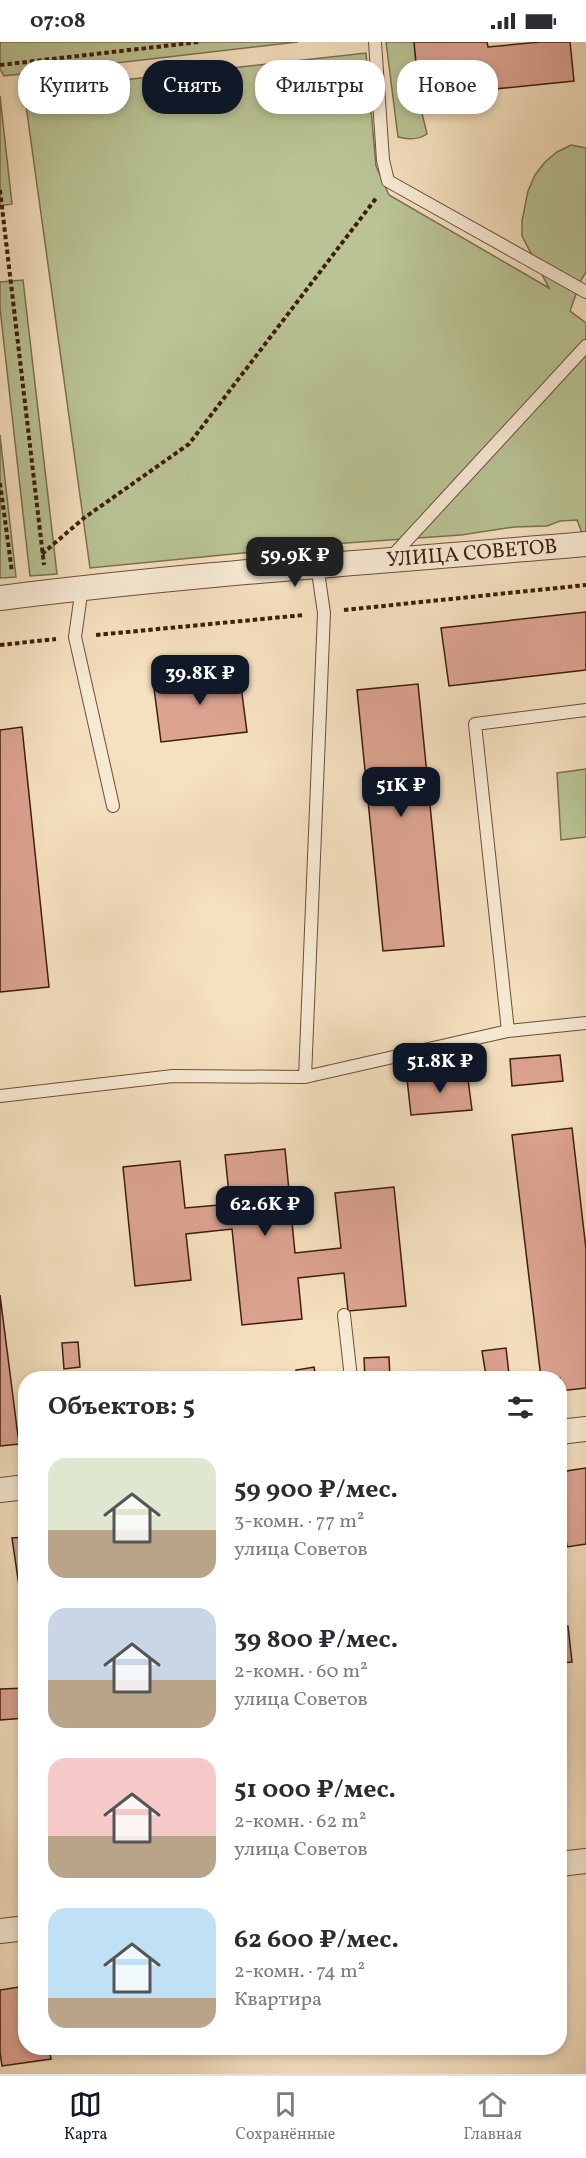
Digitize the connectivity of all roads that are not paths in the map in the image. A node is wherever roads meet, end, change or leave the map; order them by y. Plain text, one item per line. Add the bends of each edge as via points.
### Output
1 (375, 42) edge
2 (586, 292) edge
3 (586, 346) edge
4 (586, 544) edge
5 (384, 561) junction
6 (317, 565) junction
7 (82, 587) junction
8 (7, 590) edge
9 (586, 710) edge
10 (113, 806) dead end
11 (586, 1023) edge
12 (508, 1030) junction
13 (305, 1077) junction
14 (0, 1096) edge
15 (344, 1315) dead end
16 (350, 1371) edge
17 (586, 1429) edge
18 (567, 1431) edge
19 (18, 1488) edge
20 (0, 1490) edge
21 (586, 1861) edge
22 (567, 1863) edge
23 (18, 1929) edge
24 (0, 1930) edge

1 - 2 lane via 383,160 388,181
3 - 5 lane via 398,551
4 - 5 street, УЛИЦА СОВЕТОВ
5 - 6 street, УЛИЦА СОВЕТОВ
6 - 7 street, УЛИЦА СОВЕТОВ
6 - 13 lane via 324,613
7 - 8 street, УЛИЦА СОВЕТОВ
7 - 10 lane via 75,637
9 - 12 lane via 475,724
11 - 12 lane
12 - 13 lane
13 - 14 lane via 173,1076
15 - 16 lane
17 - 18 street
19 - 20 street
21 - 22 street
23 - 24 street

